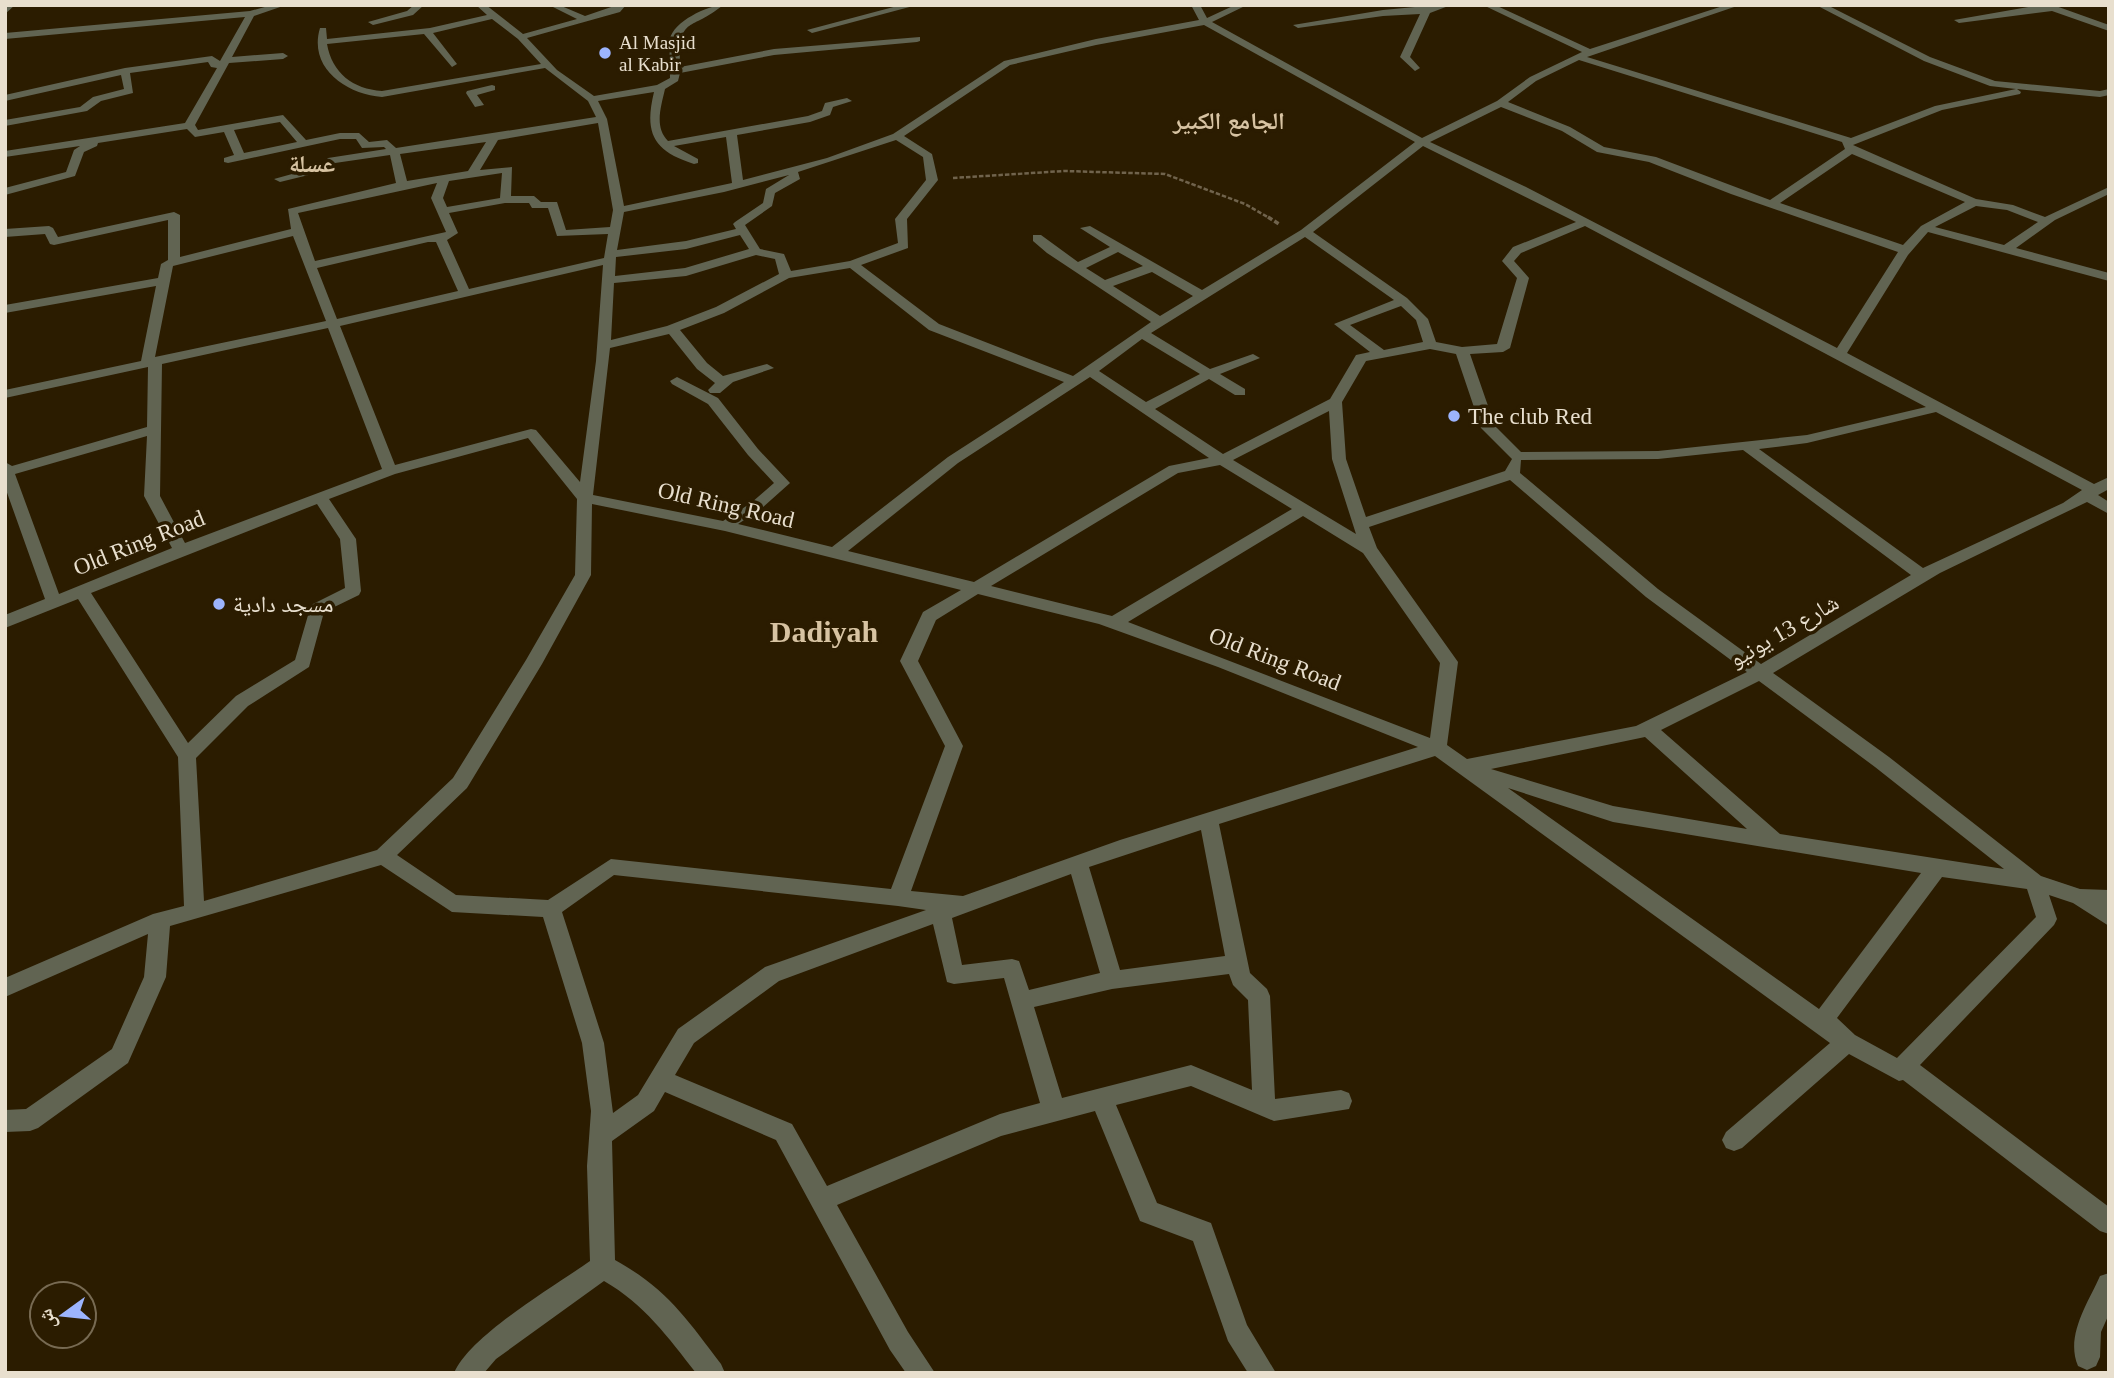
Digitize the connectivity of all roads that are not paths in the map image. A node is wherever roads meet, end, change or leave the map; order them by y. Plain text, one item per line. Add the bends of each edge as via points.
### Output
1 (11, 5) edge
2 (282, 5) edge
3 (420, 5) edge
4 (553, 5) edge
5 (622, 5) edge
6 (719, 5) edge
7 (913, 5) edge
8 (1195, 5) edge
9 (1204, 5) edge
10 (1447, 5) edge
11 (1487, 5) edge
12 (1736, 5) edge
13 (1820, 5) edge
14 (2048, 6) edge
15 (1239, 7) edge
16 (489, 9) edge
17 (5, 11) edge
18 (1426, 11) junction
19 (251, 14) junction
20 (584, 20) junction
21 (1959, 20) dead end
22 (373, 22) dead end
23 (1205, 22) junction
24 (1297, 25) dead end
25 (2109, 28) edge
26 (323, 30) dead end
27 (812, 30) dead end
28 (430, 31) junction
29 (5, 36) edge
30 (521, 37) junction
31 (917, 39) dead end
32 (321, 42) junction
33 (1585, 55) junction
34 (283, 56) dead end
35 (224, 62) junction
36 (452, 64) dead end
37 (551, 68) junction
38 (1415, 68) dead end
39 (125, 71) junction
40 (675, 71) junction
41 (660, 88) junction
42 (2037, 88) junction
43 (2108, 92) edge
44 (5, 98) edge
45 (592, 99) junction
46 (847, 101) dead end
47 (1501, 103) junction
48 (479, 105) dead end
49 (602, 119) junction
50 (5, 123) edge
51 (190, 125) junction
52 (228, 128) junction
53 (731, 132) junction
54 (897, 136) junction
55 (494, 138) junction
56 (102, 139) junction
57 (1422, 142) junction
58 (304, 144) junction
59 (663, 145) junction
60 (1852, 146) junction
61 (392, 150) junction
62 (5, 154) edge
63 (694, 161) dead end
64 (792, 171) junction
65 (472, 174) junction
66 (444, 178) junction
67 (280, 179) dead end
68 (738, 185) junction
69 (402, 186) junction
70 (2109, 190) edge
71 (5, 192) edge
72 (505, 200) junction
73 (1974, 202) junction
74 (1771, 204) junction
75 (619, 210) junction
76 (443, 211) junction
77 (2046, 221) junction
78 (1585, 222) junction
79 (1086, 228) dead end
80 (1925, 228) junction
81 (615, 230) junction
82 (744, 231) junction
83 (297, 232) junction
84 (5, 233) edge
85 (1301, 234) junction
86 (1037, 238) dead end
87 (441, 239) junction
88 (1119, 247) junction
89 (1905, 250) junction
90 (2007, 250) junction
91 (756, 251) junction
92 (610, 257) junction
93 (174, 262) junction
94 (852, 264) junction
95 (312, 266) junction
96 (1078, 267) junction
97 (1153, 267) junction
98 (786, 275) junction
99 (2109, 277) edge
100 (608, 280) junction
101 (164, 281) junction
102 (1103, 285) junction
103 (464, 294) junction
104 (1201, 295) junction
105 (1403, 301) junction
106 (5, 309) edge
107 (1160, 321) junction
108 (335, 323) junction
109 (673, 329) junction
110 (1141, 333) junction
111 (1430, 345) junction
112 (604, 346) junction
113 (1462, 351) junction
114 (1381, 354) junction
115 (1839, 355) junction
116 (1253, 358) dead end
117 (151, 362) junction
118 (767, 368) dead end
119 (1090, 371) junction
120 (1211, 373) junction
121 (677, 381) dead end
122 (1074, 381) junction
123 (723, 383) junction
124 (1240, 392) dead end
125 (5, 394) edge
126 (708, 398) junction
127 (1335, 402) junction
128 (1937, 408) junction
129 (1144, 409) junction
130 (154, 429) junction
131 (1746, 446) junction
132 (1517, 456) junction
133 (1222, 460) junction
134 (6, 469) edge
135 (390, 471) junction
136 (1511, 474) junction
137 (2096, 489) edge
138 (320, 497) junction
139 (585, 498) junction
140 (1303, 509) junction
141 (2109, 509) edge
142 (13, 510) edge
143 (1360, 524) junction
144 (725, 526) junction
145 (1369, 549) junction
146 (181, 550) junction
147 (834, 554) junction
148 (1923, 576) junction
149 (975, 588) junction
150 (81, 591) junction
151 (54, 602) junction
152 (5, 622) edge
153 (1113, 623) junction
154 (1760, 673) junction
155 (1648, 729) junction
156 (1438, 748) junction
157 (187, 756) junction
158 (1463, 767) junction
159 (1209, 820) junction
160 (1775, 842) junction
161 (383, 856) junction
162 (1078, 863) junction
163 (1937, 868) junction
164 (2034, 882) junction
165 (2080, 897) junction
166 (898, 898) junction
167 (2109, 898) edge
168 (940, 908) junction
169 (551, 909) junction
170 (194, 912) junction
171 (2109, 917) edge
172 (160, 920) junction
173 (1237, 964) junction
174 (1112, 980) junction
175 (5, 988) edge
176 (1021, 1001) junction
177 (1847, 1042) junction
178 (1903, 1066) junction
179 (660, 1079) junction
180 (1101, 1098) junction
181 (1341, 1101) dead end
182 (1264, 1107) junction
183 (1054, 1111) junction
184 (5, 1121) edge
185 (600, 1136) junction
186 (1734, 1140) dead end
187 (821, 1200) junction
188 (2109, 1222) edge
189 (603, 1267) junction
190 (2109, 1285) edge
191 (2087, 1357) dead end
192 (467, 1373) edge
193 (712, 1373) edge
194 (922, 1373) edge
195 (1263, 1373) edge

1 - 17 street
2 - 19 street
3 - 22 street via 410,13
4 - 20 street
5 - 20 street
6 - 40 street via 684,25 675,36
7 - 27 street
8 - 23 street
9 - 15 street
10 - 18 street
11 - 33 street
12 - 33 street
13 - 42 street via 1927,59 1993,85
14 - 21 street
14 - 25 street
15 - 23 street
16 - 28 street
16 - 30 street
18 - 24 street
18 - 38 street via 1405,57
19 - 29 street
19 - 35 street
20 - 30 street
23 - 54 street via 1007,63
23 - 57 street
26 - 32 street
28 - 32 street
28 - 36 street
30 - 37 street
31 - 40 street via 774,52
32 - 37 street via 320,50 333,72 350,88 379,94
33 - 47 street via 1533,79
33 - 60 street
34 - 35 street
35 - 39 street via 214,65 212,59
35 - 51 street
37 - 45 street
37 - 48 street via 471,93
39 - 44 street
39 - 50 street via 129,91 97,99 83,109
40 - 41 street via 675,79
41 - 45 street
41 - 59 street via 653,116
42 - 43 street
42 - 60 street via 1939,108
45 - 49 street
46 - 53 street via 828,105 826,113 810,119
47 - 57 street
47 - 74 street via 1566,129 1601,150 1652,159
49 - 55 street
49 - 75 street
51 - 52 street via 195,134
51 - 56 street
52 - 58 street via 284,118
52 - 58 street via 234,158
53 - 59 street
53 - 68 street
54 - 64 street
54 - 94 street via 928,156 932,180 901,219 904,245
55 - 61 street
55 - 65 street
56 - 62 street
56 - 71 street via 79,150 71,174
57 - 78 street
57 - 85 street
58 - 61 street via 359,136 366,146 387,143
59 - 63 street
60 - 73 street
60 - 74 street
61 - 67 street via 332,160 325,168
61 - 69 street
64 - 68 street
64 - 82 street via 796,177 770,191 768,204 739,224
65 - 66 street
65 - 72 street via 508,169
66 - 69 street
66 - 76 street via 437,198
68 - 75 street
69 - 83 street via 292,211
70 - 77 street
72 - 76 street
72 - 81 street via 553,204 561,234
73 - 77 street via 2009,207
73 - 80 street
74 - 89 street
75 - 81 street
76 - 87 street via 452,233
77 - 90 street
78 - 113 street via 1517,250 1508,261 1523,278 1503,348
78 - 115 street
79 - 88 street
80 - 89 street
80 - 90 street
81 - 92 street
82 - 91 street
82 - 92 street
83 - 93 street
83 - 95 street
84 - 93 street via 49,230 54,241 174,215
85 - 104 street
85 - 105 street
86 - 96 street
87 - 95 street via 428,238
87 - 103 street
88 - 96 street
88 - 97 street
89 - 115 street
90 - 99 street
91 - 98 street via 780,257
91 - 100 street via 686,272
92 - 100 street
92 - 103 street
93 - 101 street via 167,264
94 - 98 street
94 - 122 street via 934,327
95 - 108 street
96 - 102 street
97 - 102 street
97 - 104 street
98 - 109 street
100 - 112 street
101 - 106 street
101 - 117 street
102 - 107 street
103 - 108 street
104 - 107 street
105 - 111 street via 1422,319
105 - 114 street via 1340,324
107 - 110 street
108 - 117 street
108 - 135 street
109 - 112 street
109 - 123 street via 702,366
110 - 119 street
110 - 120 street
111 - 113 street
111 - 114 street
112 - 139 street
113 - 132 street via 1488,428
114 - 127 street via 1361,358
115 - 128 street
116 - 120 street
117 - 125 street
117 - 130 street
118 - 123 street
119 - 122 street
119 - 129 street
120 - 124 street
120 - 129 street
121 - 126 street
122 - 147 street via 953,460
123 - 126 street
126 - 144 street via 783,483
127 - 133 street
127 - 143 street via 1339,459
128 - 131 street via 1807,439
128 - 137 street
129 - 133 street
130 - 134 street
130 - 146 street via 152,496
131 - 132 street via 1658,455
131 - 148 street
132 - 136 street
133 - 140 street
133 - 149 street via 1174,469
134 - 142 street
135 - 138 street, Old Ring Road
135 - 139 street, Old Ring Road via 531,433
136 - 143 street
136 - 154 street via 1653,593
137 - 141 street
137 - 148 street, شارع 13 يونيو
138 - 146 street, Old Ring Road
138 - 157 street via 348,539 353,591 317,609 303,663 242,701
139 - 144 street, Old Ring Road
139 - 161 street via 583,575 533,664 460,783
140 - 145 street
140 - 153 street
142 - 151 street
143 - 145 street
144 - 147 street, Old Ring Road
145 - 156 street via 1449,662
146 - 150 street, Old Ring Road
147 - 149 street, Old Ring Road
148 - 154 street, شارع 13 يونيو
149 - 153 street, Old Ring Road
149 - 166 street via 929,615 909,661 954,746
150 - 151 street, Old Ring Road
150 - 157 street
151 - 152 street, Old Ring Road
153 - 156 street, Old Ring Road
154 - 155 street, شارع 13 يونيو
154 - 164 street
155 - 158 street, شارع 13 يونيو
155 - 160 street
156 - 158 street, Old Ring Road
156 - 159 street
157 - 170 street
158 - 160 street via 1613,814
158 - 177 street, Old Ring Road
159 - 162 street
159 - 173 street
160 - 163 street
161 - 169 street via 452,903
161 - 170 street
162 - 168 street via 963,905
162 - 174 street
163 - 164 street
163 - 177 street via 1824,1019
164 - 165 street
164 - 178 street via 2048,919
165 - 167 street
165 - 171 street
166 - 168 street
166 - 169 street via 611,867
168 - 176 street via 954,975 1012,968
168 - 179 street via 772,974 686,1036
169 - 185 street via 593,1043 602,1111
170 - 172 street
172 - 175 street
172 - 184 street via 155,977 120,1056 30,1120
173 - 174 street
173 - 182 street via 1240,978 1259,996
174 - 176 street
176 - 183 street
177 - 178 street via 1899,1072
177 - 186 street
178 - 188 street
179 - 185 street via 646,1103
179 - 187 street via 784,1132
180 - 182 street via 1191,1075
180 - 183 street
180 - 195 street via 1149,1212 1202,1232 1237,1332
181 - 182 street via 1274,1111
183 - 187 street via 1000,1125
185 - 189 street
187 - 194 street via 899,1341
189 - 192 street via 487,1350
189 - 193 street via 637,1286 668,1315
190 - 191 street via 2088,1331

